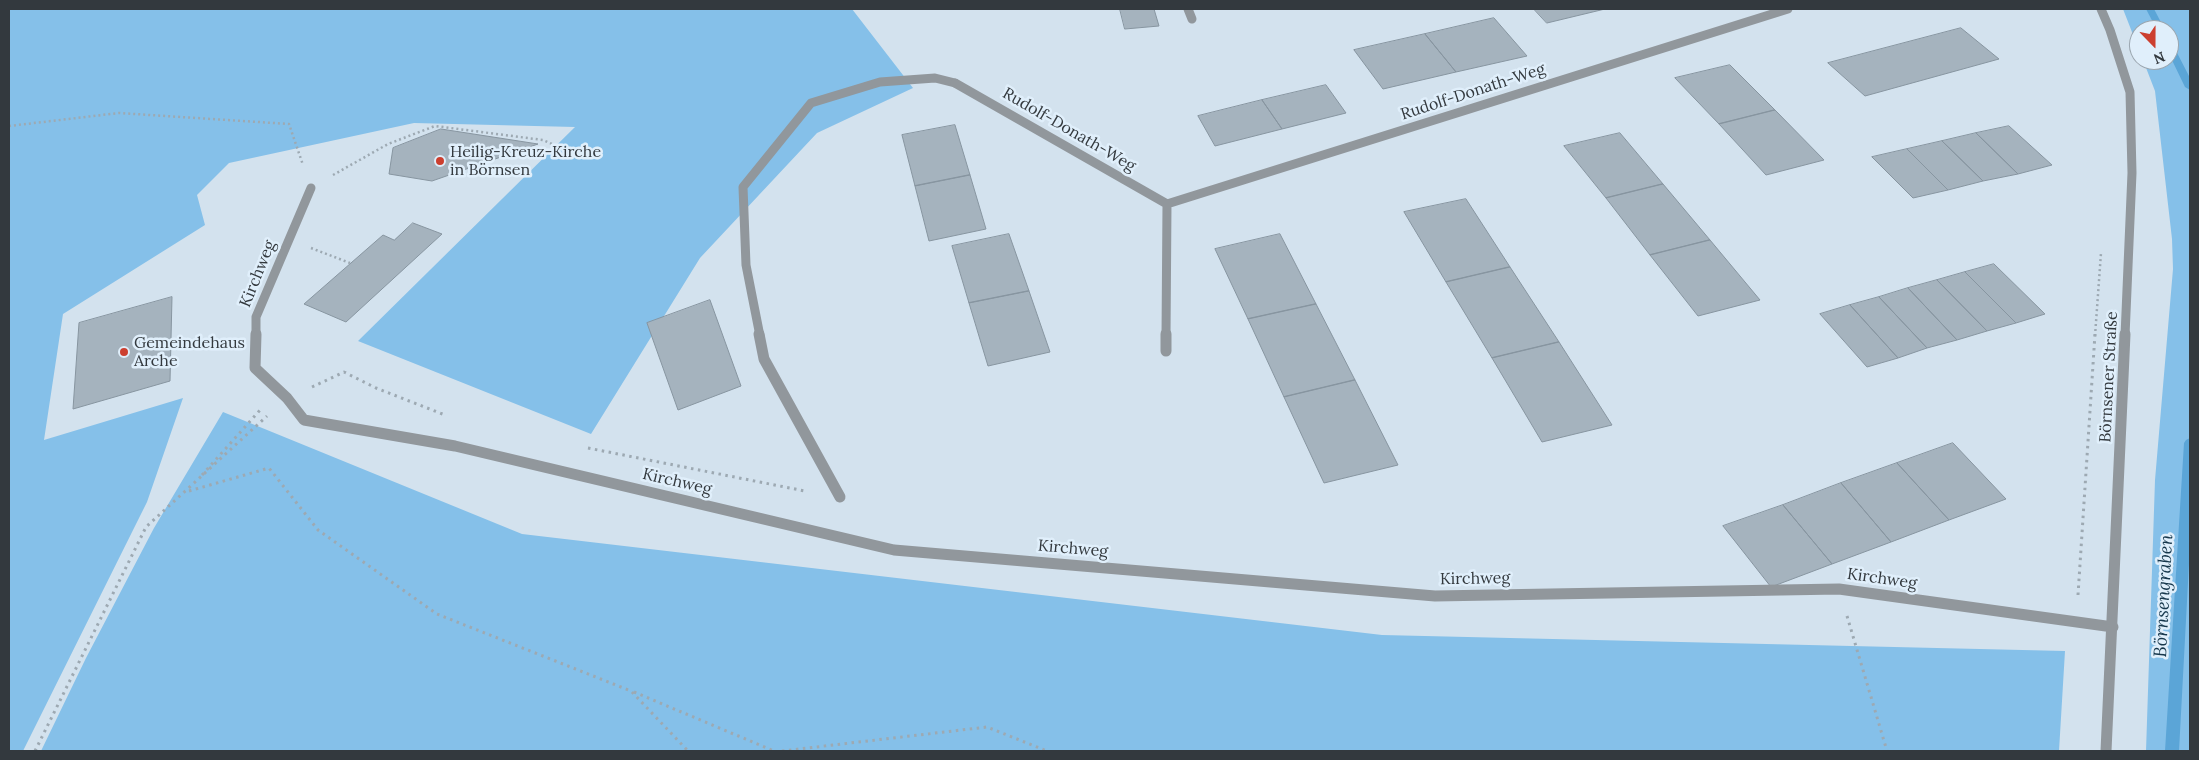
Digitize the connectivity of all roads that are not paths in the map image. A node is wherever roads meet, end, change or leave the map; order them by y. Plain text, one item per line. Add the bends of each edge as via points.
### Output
1 (1188, 9) edge
2 (1788, 9) edge
3 (2101, 9) edge
4 (1192, 19) dead end
5 (311, 188) road end
6 (1167, 204) junction
7 (1166, 351) dead end
8 (840, 497) road end
9 (2113, 627) junction
10 (2106, 751) edge

1 - 4 street
2 - 6 street, Rudolf-Donath-Weg
3 - 9 street, Börnsener Straße via 2130,92 2132,173
5 - 9 street, Kirchweg via 256,317 255,368 283,394 304,420 455,446 894,550 1435,596 1839,589
6 - 7 street
6 - 8 street, Rudolf-Donath-Weg via 955,83 935,78 880,82 811,103 743,187 746,265 764,359
9 - 10 street, Börnsener Straße

